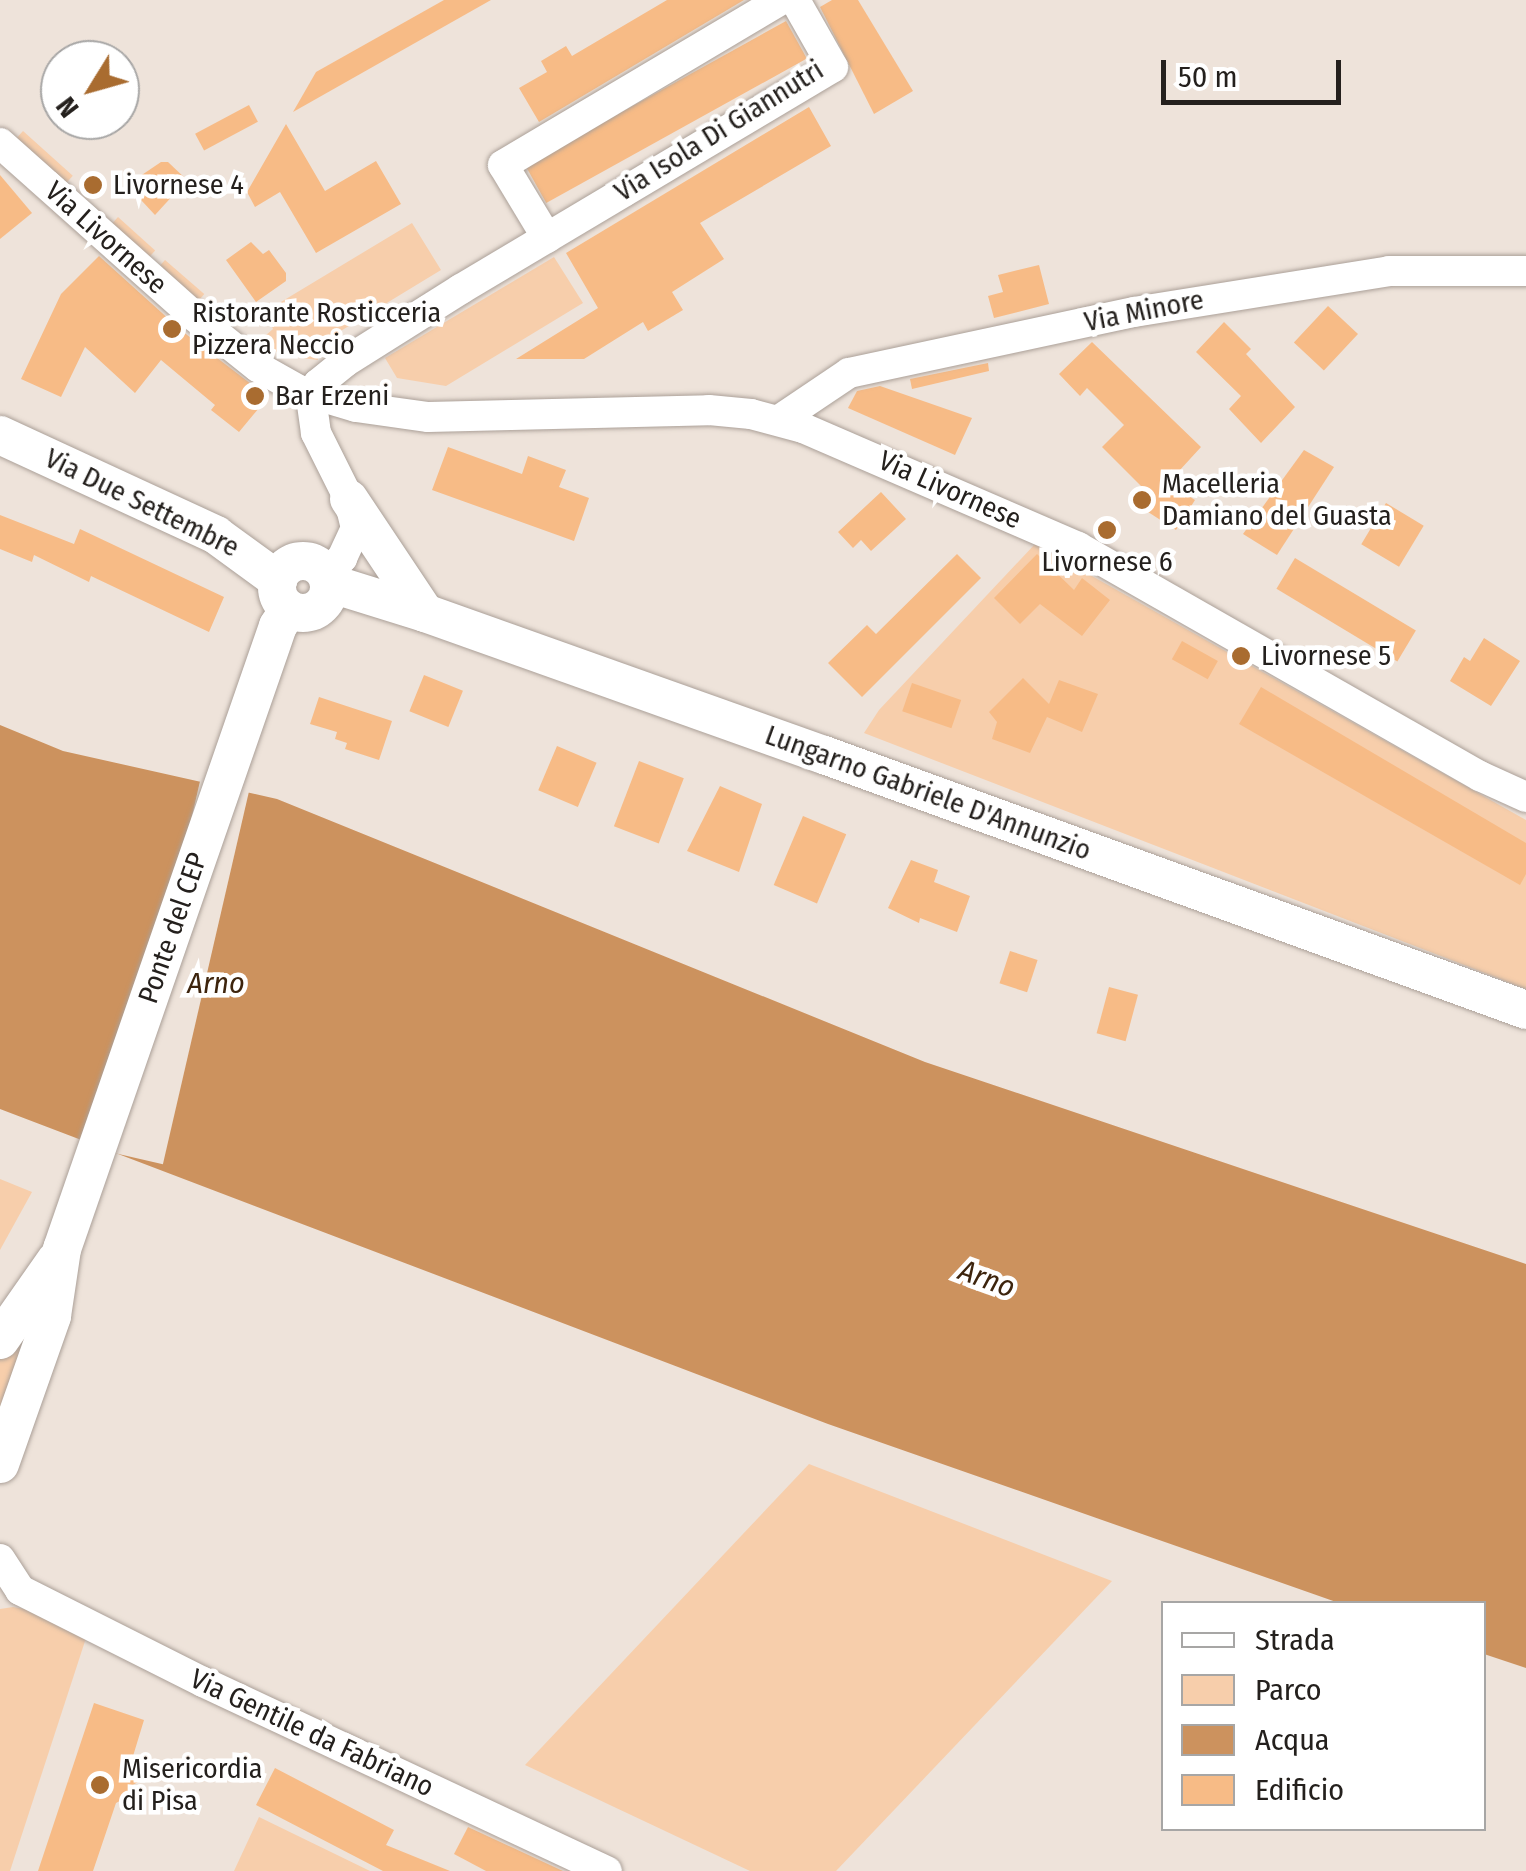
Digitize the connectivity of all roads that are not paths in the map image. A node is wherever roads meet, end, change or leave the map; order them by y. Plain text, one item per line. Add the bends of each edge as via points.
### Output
1 (781, 0) edge
2 (794, 0) edge
3 (0, 143) edge
4 (547, 238) junction
5 (1526, 271) edge
6 (314, 394) junction
7 (779, 420) junction
8 (0, 436) edge
9 (348, 499) junction
10 (327, 578) junction
11 (284, 594) junction
12 (425, 613) junction
13 (1526, 797) edge
14 (1526, 1010) edge
15 (62, 1250) junction
16 (0, 1340) edge
17 (0, 1464) edge
18 (0, 1559) edge
19 (10, 1591) edge
20 (607, 1871) edge

1 - 4 street via 502,166
2 - 4 street, Via Isola Di Giannutri via 834,67
3 - 6 street, Via Livornese via 247,358
4 - 6 street, Via Isola Di Giannutri via 345,362
5 - 7 street, Via Minore via 1389,271 1134,312 850,373
6 - 7 street, Via Livornese via 428,417 689,409
6 - 9 street via 316,433
7 - 13 street, Via Livornese via 916,473 1078,548
8 - 11 main road, Via Due Settembre via 216,534
9 - 10 street via 355,534
9 - 12 main road
10 - 11 main road via 320,607 305,613
10 - 12 main road, Lungarno Gabriele D'Annunzio
11 - 15 main road, Ponte del CEP
12 - 14 main road, Lungarno Gabriele D'Annunzio
15 - 16 main road, Ponte del CEP
15 - 17 main road, Ponte del CEP via 52,1316
18 - 19 street, Via Gentile da Fabriano
19 - 20 street, Via Gentile da Fabriano

